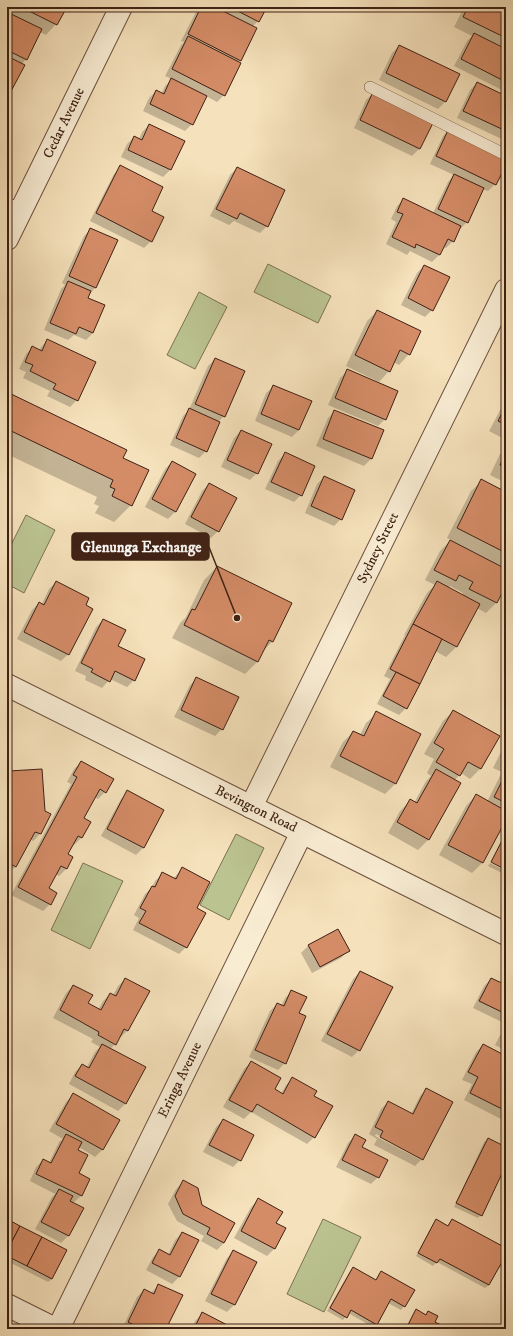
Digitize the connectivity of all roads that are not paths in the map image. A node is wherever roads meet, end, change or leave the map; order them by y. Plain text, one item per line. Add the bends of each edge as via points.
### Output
1 (118, 8) edge
2 (370, 87) dead end
3 (506, 155) edge
4 (14, 206) edge
5 (7, 239) edge
6 (506, 290) edge
7 (7, 685) edge
8 (251, 807) junction
9 (302, 832) junction
10 (506, 934) edge
11 (7, 1305) edge
12 (56, 1329) edge

1 - 4 street, Cedar Avenue
2 - 3 lane
4 - 5 street, Cedar Avenue
6 - 8 street, Sydney Street
7 - 8 street, Bevington Road
8 - 9 street, Bevington Road
9 - 10 street, Bevington Road
9 - 12 street, Eringa Avenue
11 - 12 street

